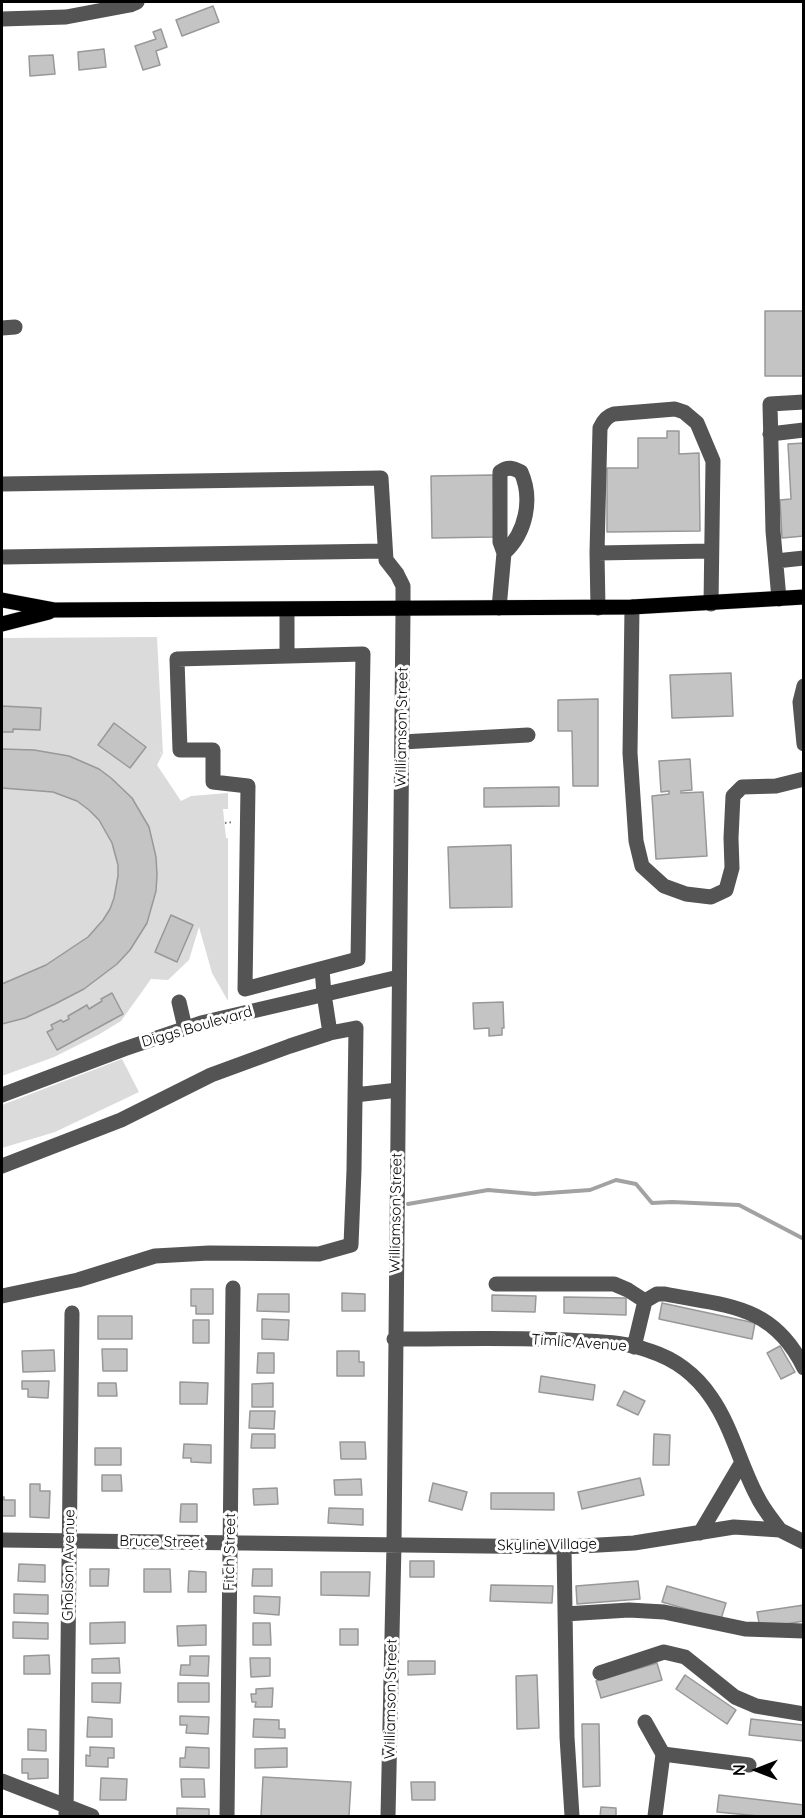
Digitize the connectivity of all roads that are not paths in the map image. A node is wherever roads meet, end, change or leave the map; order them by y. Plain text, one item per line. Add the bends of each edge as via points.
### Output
1 (137, 2) edge
2 (2, 19) edge
3 (804, 402) edge
4 (804, 430) edge
5 (770, 434) junction
6 (2, 484) edge
7 (385, 551) junction
8 (711, 551) junction
9 (597, 552) junction
10 (504, 553) junction
11 (2, 556) edge
12 (804, 558) edge
13 (776, 561) junction
14 (804, 597) edge
15 (778, 599) junction
16 (2, 600) edge
17 (711, 604) junction
18 (632, 607) junction
19 (499, 608) junction
20 (598, 608) junction
21 (55, 610) junction
22 (287, 610) junction
23 (404, 610) junction
24 (2, 624) edge
25 (287, 656) junction
26 (804, 686) edge
27 (528, 735) dead end
28 (402, 742) junction
29 (804, 744) edge
30 (804, 779) edge
31 (322, 969) junction
32 (399, 977) junction
33 (324, 994) junction
34 (179, 1002) dead end
35 (185, 1028) junction
36 (330, 1033) junction
37 (398, 1090) junction
38 (2, 1095) edge
39 (355, 1095) junction
40 (2, 1166) edge
41 (496, 1284) dead end
42 (233, 1288) dead end
43 (2, 1296) edge
44 (645, 1301) junction
45 (72, 1313) dead end
46 (394, 1339) junction
47 (634, 1347) junction
48 (804, 1368) edge
49 (742, 1462) junction
50 (780, 1530) junction
51 (700, 1533) junction
52 (2, 1540) edge
53 (69, 1541) junction
54 (804, 1542) edge
55 (230, 1543) junction
56 (394, 1545) junction
57 (564, 1547) junction
58 (565, 1614) junction
59 (804, 1631) edge
60 (600, 1672) dead end
61 (804, 1714) edge
62 (645, 1722) dead end
63 (663, 1754) junction
64 (749, 1765) dead end
65 (2, 1782) edge
66 (66, 1812) edge
67 (92, 1816) edge
68 (227, 1816) edge
69 (388, 1816) edge
70 (572, 1816) edge
71 (655, 1816) edge

1 - 2 street via 66,17
3 - 5 street via 770,404
4 - 5 street
5 - 13 street
6 - 7 street via 381,478
7 - 11 street
7 - 23 street, Williamson Street via 386,560 403,586
8 - 9 street
8 - 9 street via 712,461 697,423 675,409 614,414 603,422
8 - 17 street
9 - 20 street
10 - 10 street via 514,544 524,519 526,484 521,472 514,468 500,472 500,542
10 - 19 street
12 - 13 street
13 - 15 street
14 - 15 main road
15 - 17 main road
16 - 21 main road
17 - 18 main road
18 - 20 main road
18 - 30 street via 630,753 636,841 642,866 664,886 686,894 711,897 726,890 732,868 733,796 742,787 776,786
19 - 20 main road
19 - 23 main road
21 - 22 main road
21 - 24 main road
22 - 23 main road
22 - 25 street
23 - 28 street, Williamson Street
25 - 31 street via 363,654 358,959
25 - 31 street via 177,659 180,750 213,750 213,782 248,786 245,989
26 - 29 street via 800,714
27 - 28 street
28 - 32 street, Williamson Street
31 - 33 street
32 - 33 street, Diggs Boulevard
32 - 37 street, Williamson Street
33 - 35 street, Diggs Boulevard
33 - 36 street
34 - 35 street
35 - 38 street, Diggs Boulevard
36 - 39 street via 356,1028
36 - 40 street via 211,1075 121,1120
37 - 39 street
37 - 46 street, Williamson Street
39 - 43 street via 351,1245 319,1254 155,1256 78,1280
41 - 44 street via 614,1284
42 - 55 street, Fitch Street
44 - 47 street
44 - 48 street via 665,1294 760,1316 789,1343
45 - 53 street, Gholson Avenue
46 - 47 street, Timlic Avenue via 551,1339
46 - 56 street, Williamson Street
47 - 49 street, Timlic Avenue via 672,1360 702,1384
49 - 50 street, Timlic Avenue via 756,1495
49 - 51 street
50 - 51 street, Timlic Avenue via 734,1527
50 - 54 street, Timlic Avenue
51 - 57 street, Skyline Village via 634,1543
52 - 53 street, Bruce Street
53 - 55 street, Bruce Street
53 - 66 street, Gholson Avenue
55 - 56 street, Bruce Street
55 - 68 street, Fitch Street
56 - 57 street, Skyline Village
56 - 69 street, Williamson Street
57 - 58 street
58 - 59 street via 664,1612 745,1629
58 - 70 street
60 - 61 street via 664,1652 685,1657 735,1697 756,1706
62 - 63 street
63 - 64 street
63 - 71 street
65 - 66 street
66 - 67 street

